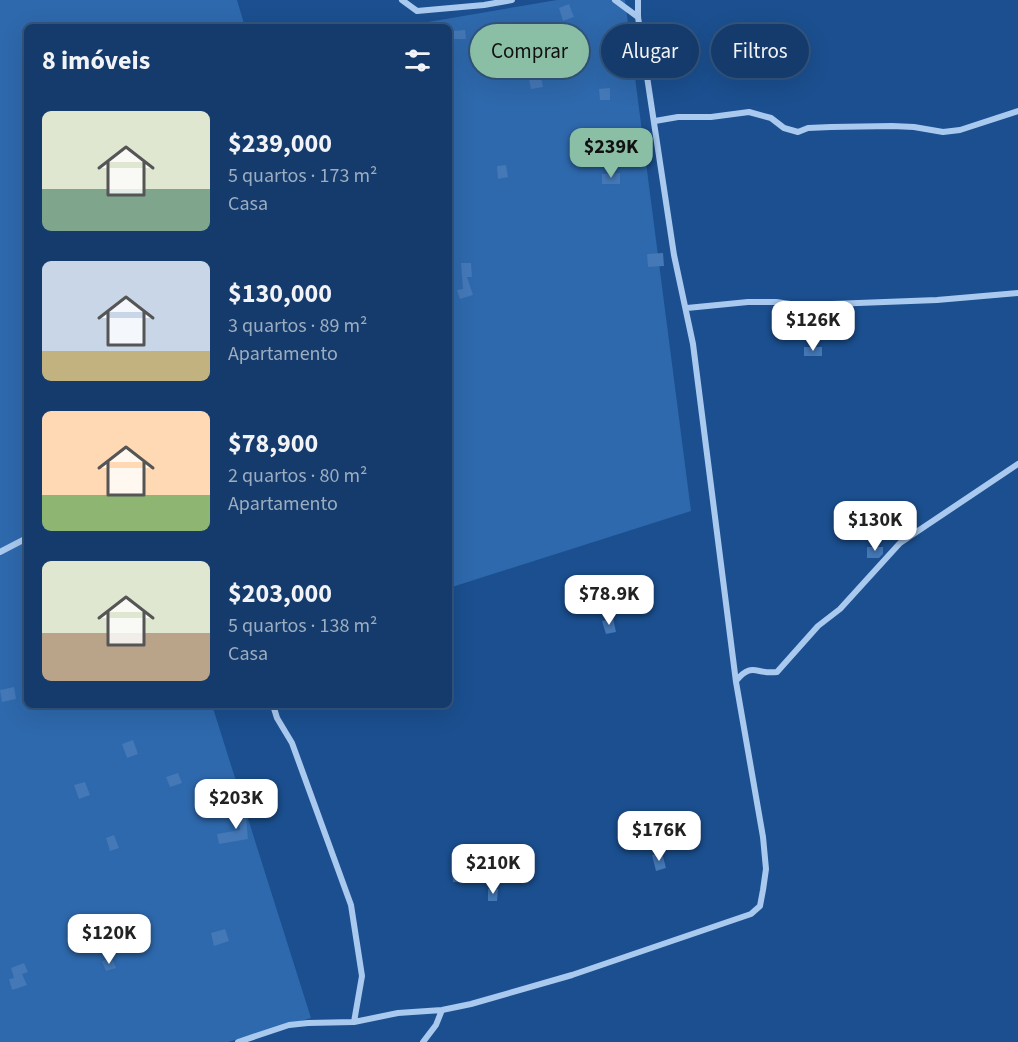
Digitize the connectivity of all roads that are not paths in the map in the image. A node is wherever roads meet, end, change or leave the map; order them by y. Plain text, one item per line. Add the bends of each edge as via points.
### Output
1 (402, 0) edge
2 (512, 0) edge
3 (615, 0) edge
4 (638, 0) edge
5 (638, 17) junction
6 (1018, 111) edge
7 (655, 121) junction
8 (1018, 293) edge
9 (687, 308) junction
10 (1018, 464) edge
11 (24, 540) edge
12 (0, 552) edge
13 (736, 682) junction
14 (274, 708) edge
15 (442, 1010) junction
16 (354, 1022) junction
17 (238, 1042) edge
18 (423, 1042) edge

1 - 2 street via 417,11
3 - 5 street
4 - 5 street
5 - 7 street
6 - 7 street via 943,132 914,126 808,128 798,132 749,112
7 - 9 street via 674,255
8 - 9 street via 812,307 748,302
9 - 13 street
10 - 13 street via 900,543 777,672 744,671
11 - 12 street
13 - 15 street via 763,837 766,869 759,906 751,914 572,975
14 - 16 street via 292,743 351,905 362,976
15 - 16 street
15 - 18 street
16 - 17 street via 289,1025

